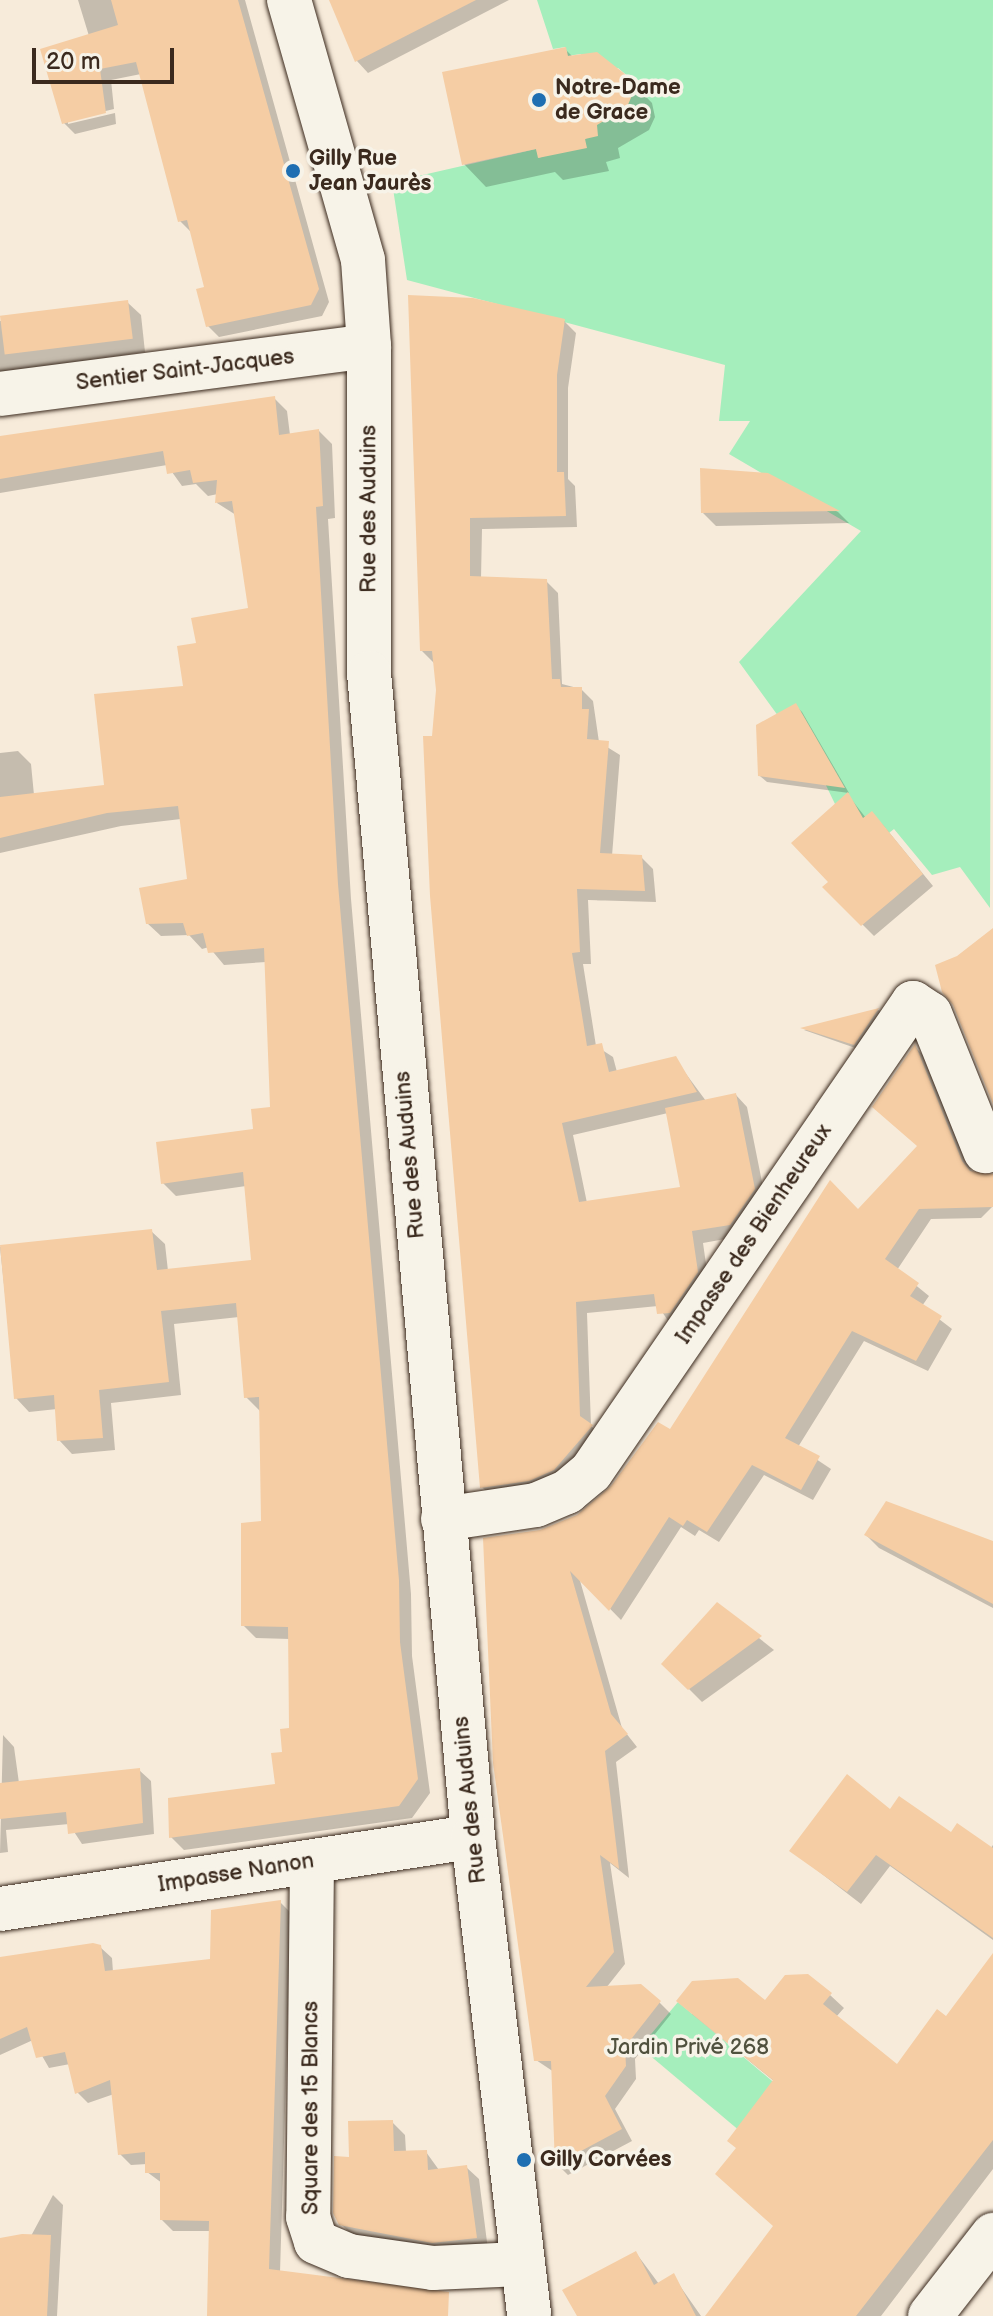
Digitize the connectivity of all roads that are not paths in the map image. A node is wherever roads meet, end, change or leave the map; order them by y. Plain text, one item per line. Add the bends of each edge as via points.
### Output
1 (289, 0) edge
2 (369, 346) junction
3 (0, 394) edge
4 (985, 1151) dead end
5 (443, 1519) junction
6 (473, 1837) junction
7 (312, 1862) junction
8 (0, 1909) edge
9 (993, 2235) edge
10 (520, 2264) junction
11 (935, 2309) edge
12 (529, 2316) edge

1 - 2 street, Rue des Auduins via 363,260
2 - 3 street, Sentier Saint-Jacques
2 - 5 street, Rue des Auduins via 369,673
4 - 5 street, Impasse des Bienheureux via 930,1014 913,1003 591,1472 567,1492 536,1505
5 - 6 street, Rue des Auduins
6 - 7 street, Impasse Nanon
6 - 10 street, Rue des Auduins
7 - 8 street, Impasse Nanon
7 - 10 street, Square des 15 Blancs via 308,2217 316,2242 349,2256 433,2268
9 - 11 street
10 - 12 street, Rue des Auduins

